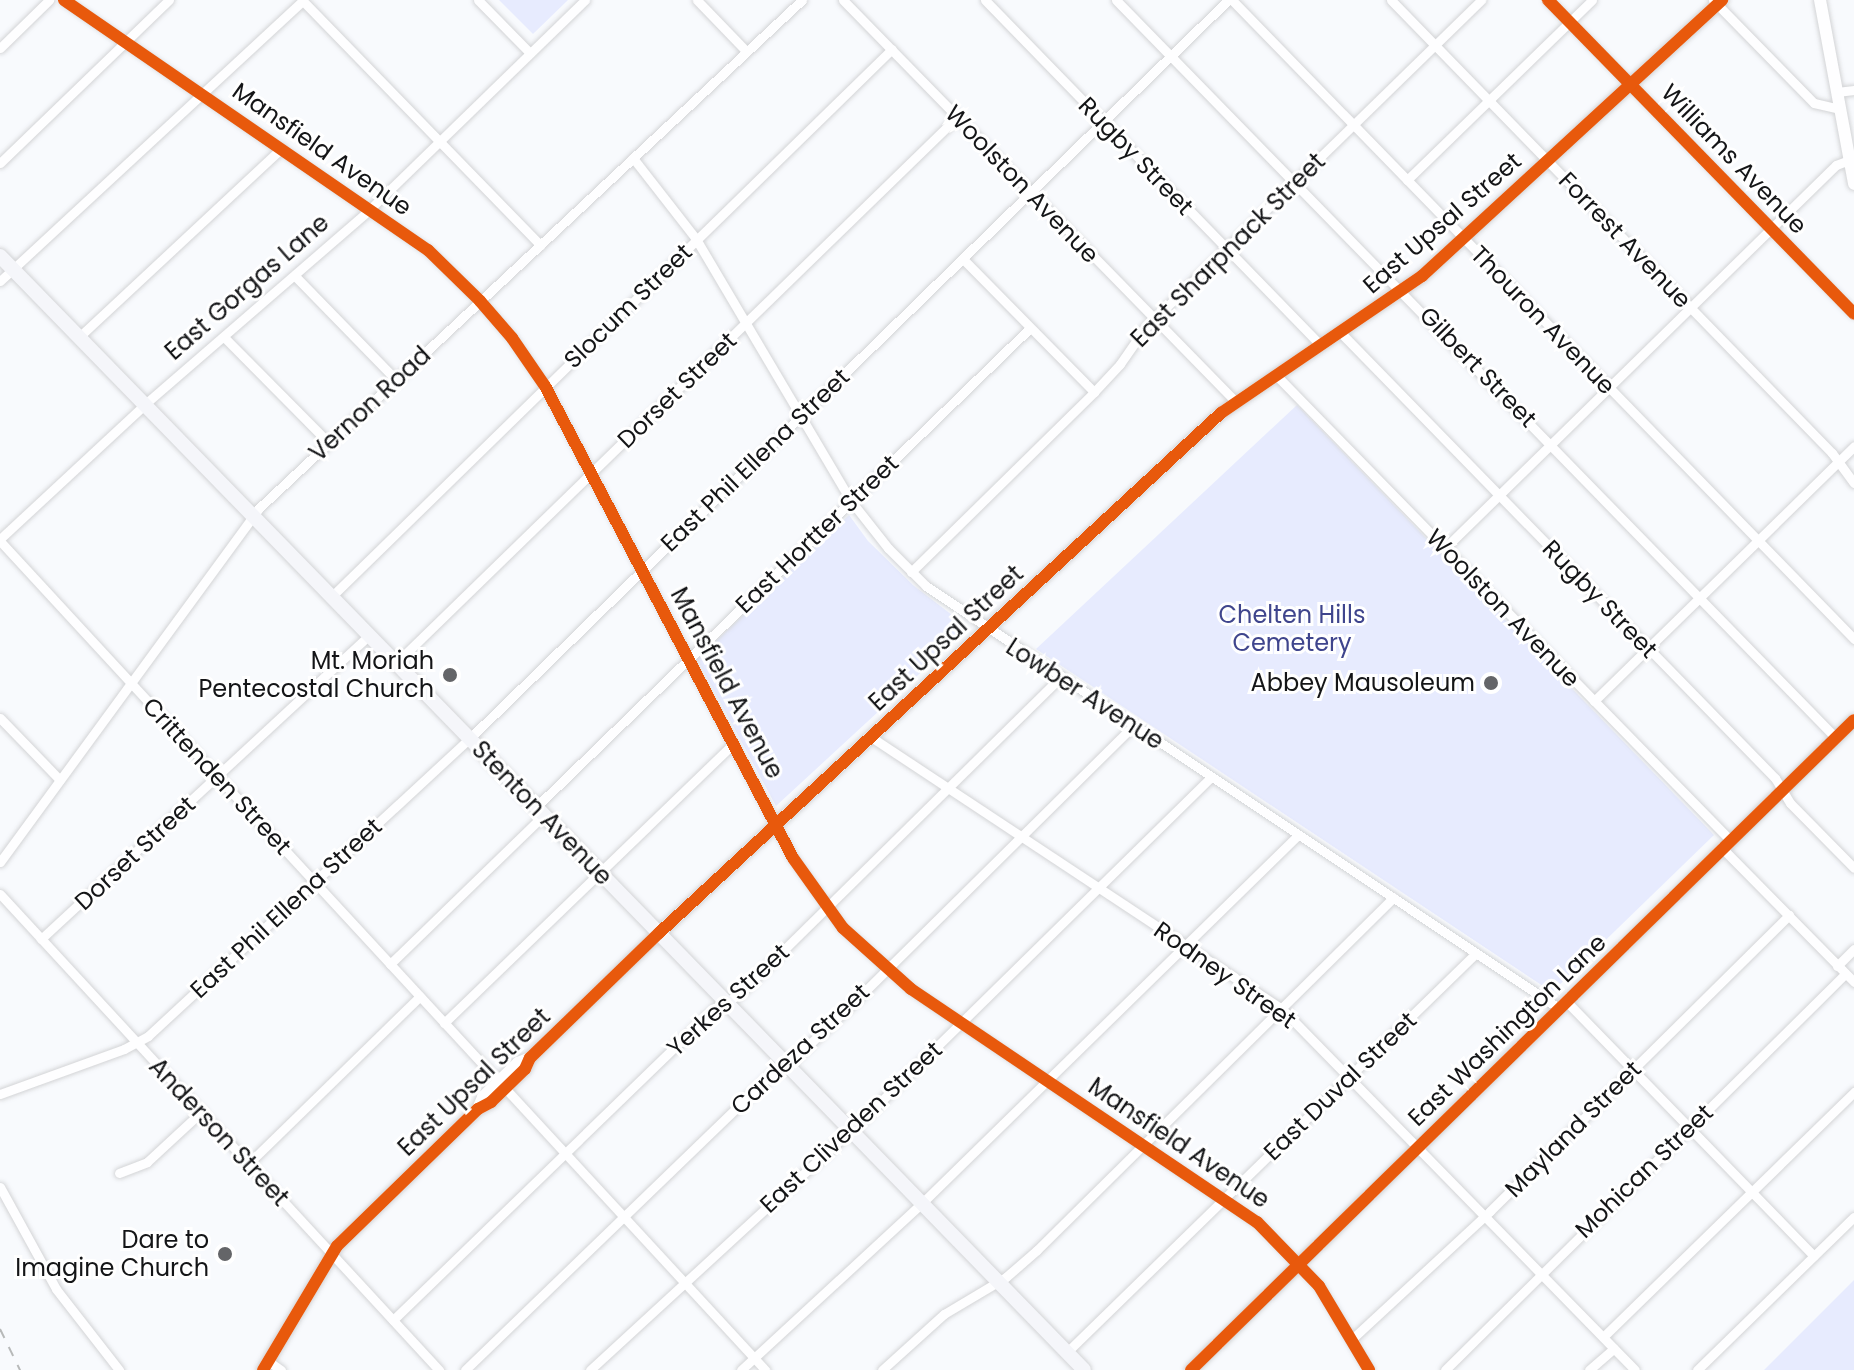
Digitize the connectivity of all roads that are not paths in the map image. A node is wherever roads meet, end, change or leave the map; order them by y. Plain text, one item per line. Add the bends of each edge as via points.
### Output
1 (49, 0) edge
2 (64, 0) edge
3 (169, 0) edge
4 (302, 0) edge
5 (478, 0) edge
6 (585, 0) edge
7 (697, 0) edge
8 (802, 0) edge
9 (843, 0) edge
10 (985, 0) edge
11 (1116, 0) edge
12 (1230, 0) edge
13 (1391, 0) edge
14 (1481, 0) edge
15 (1548, 0) edge
16 (1592, 0) edge
17 (1820, 0) edge
18 (1717, 1) edge
19 (1570, 22) junction
20 (126, 42) junction
21 (1435, 45) junction
22 (0, 48) edge
23 (892, 49) junction
24 (746, 51) junction
25 (530, 53) junction
26 (1171, 56) junction
27 (1631, 84) junction
28 (1854, 90) edge
29 (1837, 92) junction
30 (202, 94) junction
31 (1489, 100) junction
32 (1840, 109) junction
33 (957, 117) junction
34 (1103, 122) junction
35 (1353, 124) junction
36 (440, 141) junction
37 (282, 148) junction
38 (633, 158) junction
39 (1852, 158) edge
40 (1548, 161) junction
41 (0, 163) edge
42 (1407, 180) junction
43 (1294, 183) junction
44 (1854, 184) edge
45 (1030, 192) junction
46 (370, 209) junction
47 (1771, 228) junction
48 (696, 239) junction
49 (1464, 239) junction
50 (540, 245) junction
51 (1226, 248) junction
52 (0, 256) edge
53 (963, 259) junction
54 (13, 269) junction
55 (295, 276) junction
56 (0, 281) edge
57 (1402, 292) junction
58 (480, 301) junction
59 (1690, 307) junction
60 (1854, 314) edge
61 (1154, 319) junction
62 (745, 323) junction
63 (1030, 328) junction
64 (1341, 333) junction
65 (79, 337) junction
66 (225, 338) junction
67 (1321, 346) junction
68 (1276, 375) junction
69 (395, 379) junction
70 (545, 386) junction
71 (1609, 387) junction
72 (1094, 392) junction
73 (1235, 401) junction
74 (144, 405) junction
75 (800, 417) junction
76 (328, 442) junction
77 (1552, 443) junction
78 (1854, 446) edge
79 (1839, 461) junction
80 (592, 473) junction
81 (1854, 483) edge
82 (1499, 495) junction
83 (851, 501) junction
84 (252, 515) junction
85 (0, 540) edge
86 (1758, 540) junction
87 (1445, 548) junction
88 (643, 569) junction
89 (911, 572) junction
90 (331, 597) junction
91 (1701, 597) junction
92 (987, 630) junction
93 (369, 635) junction
94 (1854, 639) edge
95 (1648, 648) junction
96 (689, 658) junction
97 (396, 663) junction
98 (1060, 678) junction
99 (130, 682) junction
100 (1594, 701) junction
101 (0, 718) edge
102 (1854, 720) edge
103 (1133, 726) junction
104 (871, 737) junction
105 (470, 738) junction
106 (1836, 738) junction
107 (733, 744) junction
108 (217, 776) junction
109 (1211, 777) junction
110 (60, 780) junction
111 (949, 788) junction
112 (1782, 790) junction
113 (540, 811) junction
114 (776, 825) junction
115 (1298, 835) junction
116 (1021, 836) junction
117 (1727, 845) junction
118 (0, 862) edge
119 (1854, 868) edge
120 (600, 872) junction
121 (314, 882) junction
122 (1099, 887) junction
123 (0, 894) edge
124 (1393, 898) junction
125 (827, 908) junction
126 (1789, 915) junction
127 (659, 933) junction
128 (41, 939) junction
129 (1186, 944) junction
130 (1854, 949) edge
131 (1475, 954) junction
132 (390, 964) junction
133 (1837, 966) junction
134 (885, 969) junction
135 (1845, 974) junction
136 (1854, 982) edge
137 (420, 996) junction
138 (726, 1002) junction
139 (1563, 1006) junction
140 (1281, 1008) junction
141 (444, 1023) junction
142 (961, 1023) junction
143 (137, 1043) junction
144 (786, 1064) junction
145 (1632, 1069) junction
146 (1349, 1076) junction
147 (1048, 1080) junction
148 (502, 1085) junction
149 (1854, 1092) edge
150 (0, 1094) edge
151 (201, 1112) junction
152 (1689, 1127) junction
153 (851, 1130) junction
154 (1144, 1143) junction
155 (1418, 1148) junction
156 (565, 1153) junction
157 (248, 1164) junction
158 (119, 1173) dead end
159 (0, 1187) edge
160 (1752, 1192) junction
161 (1226, 1197) junction
162 (922, 1203) junction
163 (1483, 1214) junction
164 (624, 1217) junction
165 (1854, 1217) edge
166 (331, 1253) junction
167 (1814, 1256) junction
168 (1300, 1263) junction
169 (1541, 1273) junction
170 (998, 1282) junction
171 (684, 1283) junction
172 (393, 1320) junction
173 (1603, 1337) junction
174 (1353, 1338) junction
175 (1614, 1348) junction
176 (1067, 1352) junction
177 (754, 1358) junction
178 (266, 1366) edge
179 (119, 1370) edge
180 (281, 1370) edge
181 (439, 1370) edge
182 (465, 1370) edge
183 (590, 1370) edge
184 (741, 1370) edge
185 (765, 1370) edge
186 (882, 1370) edge
187 (1084, 1370) edge
188 (1191, 1370) edge
189 (1369, 1370) edge
190 (1445, 1370) edge
191 (1589, 1370) edge
192 (1635, 1370) edge
193 (1697, 1370) edge

1 - 22 street
2 - 20 street, Mansfield Avenue
3 - 20 street
4 - 30 street
4 - 36 street
5 - 25 street
6 - 25 street, East Gorgas Lane
7 - 24 street
8 - 24 street, Vernon Road
9 - 23 street, Woolston Avenue
10 - 34 street, Rugby Street
11 - 26 street, Gilbert Street
12 - 26 street, East Phil Ellena Street
12 - 35 street, Thouron Avenue
13 - 21 street, Forrest Avenue
14 - 21 street, East Sharpnack Street
15 - 19 street, Williams Avenue
16 - 19 street
17 - 29 street
18 - 27 street, East Upsal Street
18 - 32 street via 1814,103
19 - 27 street, Williams Avenue
19 - 31 street
20 - 30 street, Mansfield Avenue
20 - 41 street
21 - 31 street, Forrest Avenue
21 - 35 street, East Sharpnack Street
23 - 33 street, Woolston Avenue
23 - 48 street, Slocum Street
24 - 38 street, Vernon Road
25 - 36 street, East Gorgas Lane
26 - 34 street, East Phil Ellena Street
26 - 43 street, Gilbert Street
27 - 40 street, East Upsal Street
27 - 47 street, Williams Avenue
28 - 29 street
29 - 32 street
30 - 37 street, Mansfield Avenue
30 - 54 street
31 - 40 street, Forrest Avenue
31 - 42 street
32 - 39 street
33 - 45 street, Woolston Avenue
33 - 62 street, Dorset Street
34 - 45 street, East Phil Ellena Street
34 - 51 street, Rugby Street
35 - 42 street, Thouron Avenue
35 - 43 street, East Sharpnack Street
36 - 46 street, East Gorgas Lane
36 - 50 street
37 - 46 street, Mansfield Avenue
37 - 65 street
38 - 48 street, Lowber Avenue
38 - 50 street, Vernon Road
39 - 44 street
39 - 47 street via 1836,165
40 - 49 street, East Upsal Street
40 - 59 street, Forrest Avenue
42 - 49 street, Thouron Avenue
43 - 51 street, East Sharpnack Street
43 - 57 street, Gilbert Street
45 - 53 street, East Phil Ellena Street
45 - 61 street, Woolston Avenue
46 - 55 street, East Gorgas Lane
46 - 58 street, Mansfield Avenue via 428,250
47 - 59 street
47 - 60 street, Williams Avenue
48 - 62 street, Lowber Avenue
48 - 70 street, Slocum Street
49 - 57 street, East Upsal Street
49 - 71 street, Thouron Avenue
50 - 58 street, Vernon Road
51 - 61 street, East Sharpnack Street
51 - 67 street, Rugby Street
52 - 54 main road, Stenton Avenue
53 - 63 street
53 - 75 street, East Phil Ellena Street
54 - 56 street
54 - 65 main road, Stenton Avenue
55 - 66 street, East Gorgas Lane
55 - 69 street
57 - 64 street, East Upsal Street
57 - 77 street, Gilbert Street
58 - 69 street, Vernon Road
58 - 70 street, Mansfield Avenue
59 - 71 street
59 - 79 street, Forrest Avenue
61 - 72 street, East Sharpnack Street
61 - 73 street, Woolston Avenue
62 - 75 street, Lowber Avenue
62 - 80 street, Dorset Street
63 - 72 street
63 - 83 street, East Hortter Street
64 - 67 street, East Upsal Street
64 - 82 street, Rugby Street
65 - 74 main road, Stenton Avenue
66 - 74 street, East Gorgas Lane
66 - 76 street
67 - 68 street, East Upsal Street
68 - 73 street, East Upsal Street
68 - 87 street, Woolston Avenue
69 - 76 street, Vernon Road
70 - 80 street, Mansfield Avenue
70 - 90 street, Slocum Street
71 - 77 street
71 - 86 street, Thouron Avenue
72 - 89 street, East Sharpnack Street
73 - 92 street, East Upsal Street
74 - 84 main road, Stenton Avenue
74 - 85 street, East Gorgas Lane
75 - 83 street, Lowber Avenue
75 - 88 street, East Phil Ellena Street
76 - 84 street, Vernon Road
77 - 82 street
77 - 91 street, Gilbert Street
78 - 79 street
79 - 81 street, Forrest Avenue
79 - 86 street
80 - 88 street, Mansfield Avenue
80 - 97 street, Dorset Street
82 - 87 street
82 - 95 street, Rugby Street
83 - 89 street, Lowber Avenue
83 - 96 street, East Hortter Street
84 - 90 main road, Stenton Avenue
84 - 99 street, Vernon Road
85 - 99 street, Crittenden Street
86 - 91 street
86 - 94 street, Thouron Avenue
87 - 100 street, Woolston Avenue
88 - 96 street, Mansfield Avenue
88 - 105 street, East Phil Ellena Street
89 - 92 street, Lowber Avenue
90 - 93 main road, Stenton Avenue
91 - 95 street
91 - 106 street, Gilbert Street
92 - 98 street, Lowber Avenue
92 - 104 street, East Upsal Street
93 - 97 main road, Stenton Avenue
93 - 108 street, Dorset Street
95 - 100 street
95 - 112 street, Rugby Street
96 - 107 street, Mansfield Avenue
96 - 113 street, East Hortter Street
97 - 105 main road, Stenton Avenue
98 - 103 street, Lowber Avenue
98 - 111 street, Yerkes Street
99 - 108 street, Crittenden Street
99 - 110 street, Vernon Road
100 - 117 street, Woolston Avenue
101 - 110 street
102 - 106 street, East Washington Lane
103 - 109 street, Lowber Avenue
103 - 116 street, Cardeza Street
104 - 111 street, Rodney Street
104 - 114 street, East Upsal Street
105 - 113 main road, Stenton Avenue
105 - 121 street, East Phil Ellena Street
106 - 112 street, East Washington Lane
107 - 114 street, Mansfield Avenue
107 - 120 street
108 - 121 street, Crittenden Street
108 - 128 street, Dorset Street
109 - 115 street, Lowber Avenue
109 - 122 street, East Cliveden Street
110 - 118 street, Vernon Road
111 - 116 street, Rodney Street
111 - 125 street, Yerkes Street
112 - 117 street, East Washington Lane
112 - 119 street, Rugby Street
113 - 120 main road, Stenton Avenue
113 - 132 street, East Hortter Street
114 - 125 street, Mansfield Avenue
114 - 127 street, East Upsal Street
115 - 124 street, Lowber Avenue
115 - 129 street
116 - 122 street, Rodney Street
116 - 134 street, Cardeza Street
117 - 126 street, Woolston Avenue
117 - 139 street, East Washington Lane
120 - 127 main road, Stenton Avenue
120 - 141 street
121 - 132 street, Crittenden Street
121 - 143 street, East Phil Ellena Street
122 - 129 street, Rodney Street
122 - 142 street, East Cliveden Street
123 - 128 street, Anderson Street
124 - 131 street, Lowber Avenue
124 - 140 street
125 - 134 street, Mansfield Avenue
125 - 138 street, Yerkes Street
126 - 133 street, Woolston Avenue
126 - 145 street, Mayland Street
127 - 138 main road, Stenton Avenue
127 - 148 street, East Upsal Street via 530,1058 525,1069
128 - 143 street, Anderson Street
129 - 140 street, Rodney Street
129 - 147 street
130 - 133 street
131 - 139 street, Lowber Avenue
131 - 146 street, East Duval Street
132 - 137 street, Crittenden Street
133 - 135 street, Woolston Avenue
134 - 142 street, Mansfield Avenue
134 - 144 street, Cardeza Street
135 - 136 street, Woolston Avenue
135 - 152 street, Mohican Street
137 - 141 street, Crittenden Street
137 - 157 street
138 - 144 main road, Stenton Avenue
138 - 156 street, Yerkes Street
139 - 145 street, Lowber Avenue
139 - 155 street, East Washington Lane
140 - 146 street, Rodney Street
140 - 154 street
141 - 148 street, Crittenden Street
142 - 147 street, Mansfield Avenue
142 - 153 street, East Cliveden Street
143 - 150 street, East Phil Ellena Street
143 - 151 street, Anderson Street
144 - 153 main road, Stenton Avenue
144 - 164 street, Cardeza Street
145 - 152 street, Lowber Avenue
145 - 163 street, Mayland Street
146 - 155 street, Rodney Street
146 - 161 street, East Duval Street
147 - 154 street, Mansfield Avenue
147 - 162 street
148 - 156 street, Crittenden Street
148 - 166 street, East Upsal Street
149 - 160 street
151 - 157 street, Anderson Street
151 - 158 street via 147,1162
152 - 160 street, Lowber Avenue
152 - 169 street, Mohican Street
153 - 162 main road, Stenton Avenue
153 - 171 street, East Cliveden Street
154 - 161 street, Mansfield Avenue
154 - 170 street
155 - 163 street, Rodney Street
155 - 168 street, East Washington Lane
156 - 164 street, Crittenden Street
156 - 172 street, Yerkes Street
157 - 166 street, Anderson Street
159 - 179 street via 48,1277
160 - 167 street, Lowber Avenue
160 - 173 street
161 - 168 street, Mansfield Avenue
161 - 176 street, East Duval Street
162 - 170 main road, Stenton Avenue
162 - 177 street
163 - 169 street, Rodney Street
163 - 174 street, Mayland Street
164 - 171 street, Crittenden Street
164 - 182 street, Cardeza Street
165 - 167 street
166 - 172 street, Anderson Street
166 - 178 street, East Upsal Street
167 - 193 street
168 - 174 street, Mansfield Avenue
168 - 188 street, East Washington Lane
169 - 173 street, Rodney Street
169 - 190 street, Mohican Street
170 - 176 main road, Stenton Avenue
170 - 186 street via 944,1314
171 - 177 street, Crittenden Street
171 - 183 street, East Cliveden Street
172 - 181 street, Anderson Street
173 - 175 street, Rodney Street
174 - 189 street, Mansfield Avenue
175 - 191 street
175 - 192 street, Rodney Street
176 - 187 main road, Stenton Avenue
177 - 184 street
177 - 185 street, Crittenden Street
178 - 180 street

